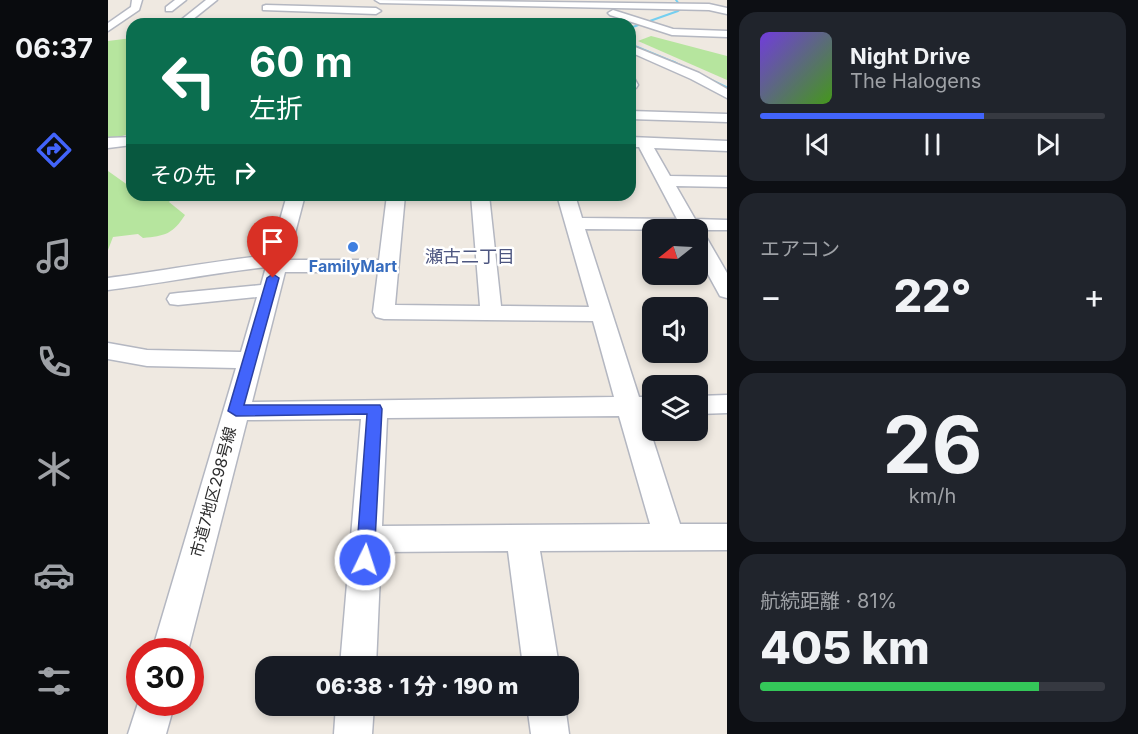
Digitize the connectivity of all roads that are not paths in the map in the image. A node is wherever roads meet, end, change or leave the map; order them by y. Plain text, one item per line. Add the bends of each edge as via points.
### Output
1 (137, 0) edge
2 (181, 0) edge
3 (212, 0) edge
4 (274, 0) edge
5 (381, 0) edge
6 (464, 2) junction
7 (501, 2) junction
8 (579, 2) edge
9 (673, 4) edge
10 (692, 4) edge
11 (602, 5) junction
12 (169, 9) dead end
13 (376, 11) junction
14 (727, 11) edge
15 (463, 15) dead end
16 (502, 15) dead end
17 (583, 16) dead end
18 (189, 18) edge
19 (373, 18) edge
20 (632, 18) edge
21 (636, 19) edge
22 (108, 28) edge
23 (727, 34) edge
24 (636, 51) edge
25 (640, 65) dead end
26 (672, 66) junction
27 (727, 94) edge
28 (636, 115) edge
29 (727, 118) edge
30 (126, 142) edge
31 (108, 143) edge
32 (637, 143) edge
33 (727, 146) edge
34 (666, 181) junction
35 (727, 182) edge
36 (294, 201) edge
37 (395, 201) edge
38 (481, 201) edge
39 (568, 201) edge
40 (687, 219) edge
41 (574, 223) junction
42 (727, 225) edge
43 (642, 228) edge
44 (708, 228) edge
45 (708, 258) edge
46 (389, 266) junction
47 (275, 272) junction
48 (108, 284) edge
49 (727, 292) edge
50 (178, 300) dead end
51 (491, 313) junction
52 (602, 314) junction
53 (108, 351) edge
54 (250, 360) junction
55 (727, 404) edge
56 (708, 405) edge
57 (641, 406) edge
58 (375, 409) junction
59 (236, 411) junction
60 (522, 537) junction
61 (669, 537) junction
62 (727, 537) edge
63 (367, 539) junction
64 (174, 638) edge
65 (359, 656) edge
66 (540, 656) edge
67 (152, 716) edge
68 (354, 716) edge
69 (548, 716) edge
70 (147, 734) edge
71 (353, 734) edge
72 (550, 734) edge

1 - 22 street via 136,8
2 - 12 street
3 - 18 street
4 - 13 street via 262,12
5 - 6 street
5 - 13 street
6 - 7 street
6 - 15 street
7 - 8 street via 541,9
7 - 16 street
8 - 11 street
8 - 17 street
9 - 10 street
9 - 11 street
10 - 14 street
11 - 20 street
13 - 19 street
21 - 23 street via 672,32
24 - 26 street
25 - 26 street
26 - 27 street
28 - 29 street
30 - 31 street
32 - 33 street
32 - 34 street
34 - 35 street
34 - 40 street
36 - 47 street, 市道7地区298号線
37 - 46 street
38 - 51 street
39 - 41 street
41 - 43 street
41 - 52 street
42 - 44 street
45 - 49 street
46 - 47 street
46 - 51 street via 384,312
47 - 48 street via 197,269
47 - 50 street
47 - 54 street, 市道7地区298号線
51 - 52 street
52 - 57 street
53 - 54 street via 147,358
54 - 59 street, 市道7地区298号線
55 - 56 street
57 - 58 street
57 - 61 street
58 - 59 street
58 - 63 street
59 - 64 street, 市道7地区298号線
60 - 61 street
60 - 63 street
60 - 66 street
61 - 62 street
63 - 65 street
67 - 70 street
68 - 71 street
69 - 72 street

